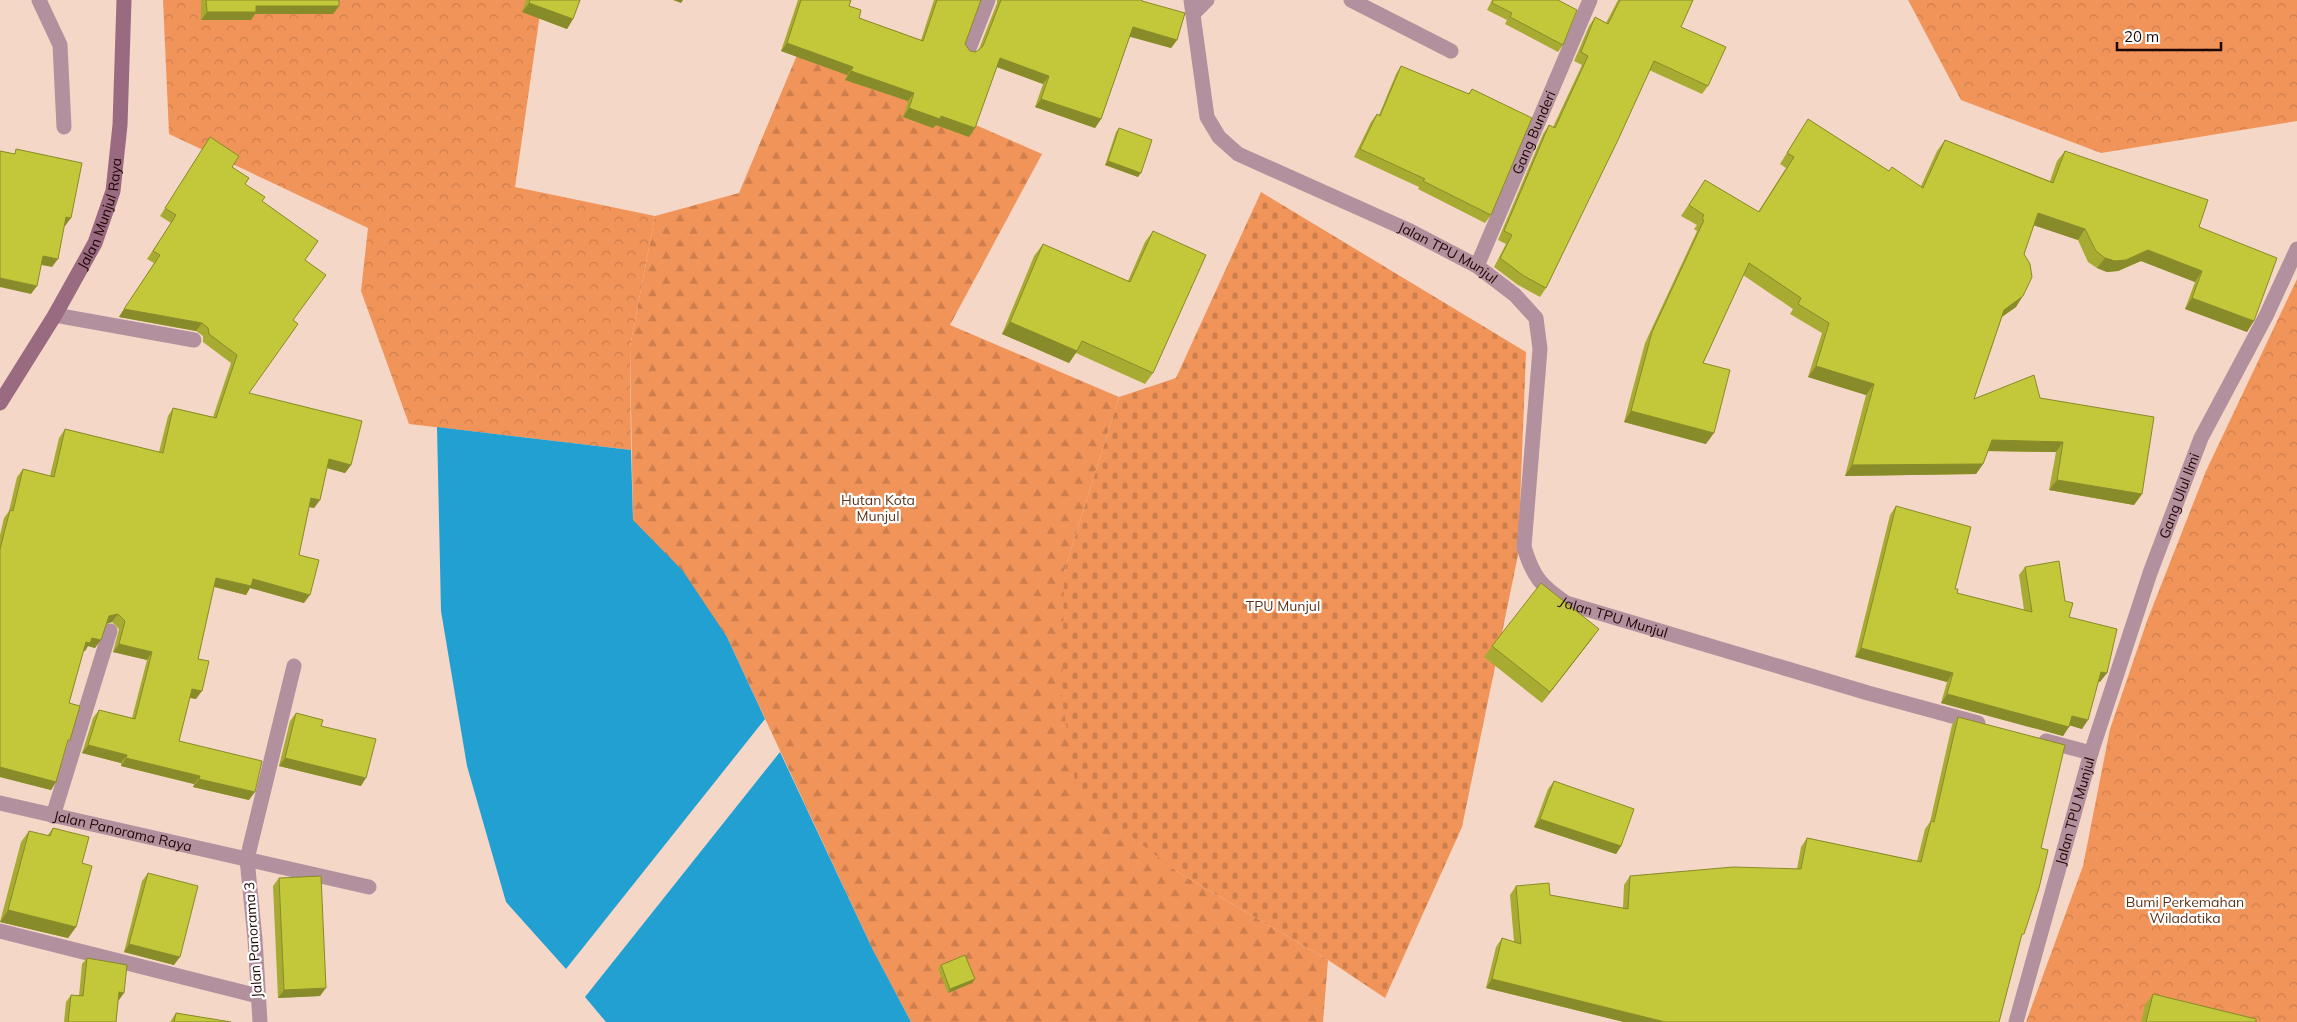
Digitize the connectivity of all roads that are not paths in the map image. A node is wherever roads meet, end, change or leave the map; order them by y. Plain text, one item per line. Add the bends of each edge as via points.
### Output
1 (39, 0) edge
2 (124, 0) edge
3 (988, 0) edge
4 (1207, 0) edge
5 (1351, 0) edge
6 (1590, 0) edge
7 (1192, 7) edge
8 (968, 51) edge
9 (1451, 51) dead end
10 (64, 127) dead end
11 (2297, 249) edge
12 (1477, 266) junction
13 (55, 315) junction
14 (194, 340) edge
15 (0, 403) edge
16 (110, 631) edge
17 (294, 666) dead end
18 (1989, 726) edge
19 (2035, 738) edge
20 (2091, 753) junction
21 (0, 802) edge
22 (53, 816) junction
23 (247, 859) junction
24 (369, 887) dead end
25 (0, 931) edge
26 (258, 996) junction
27 (260, 1022) edge
28 (2016, 1022) edge

1 - 10 street via 60,45
2 - 13 street, Jalan Munjul Raya via 120,125 113,191 95,243
3 - 8 street
4 - 7 street
5 - 9 street
6 - 12 street, Gang Bunderi
7 - 12 street, Jalan TPU Munjul via 1207,117 1219,137 1238,154 1408,230
11 - 20 street, Gang Ulul Ilmi via 2266,316 2201,438 2150,573
12 - 18 street, Jalan TPU Munjul via 1515,295 1536,318 1540,349 1524,547 1530,570 1544,589 1566,604
13 - 14 street
13 - 15 street, Jalan Munjul Raya
16 - 22 street
17 - 23 street
19 - 20 street, Jalan TPU Munjul
20 - 28 street, Jalan TPU Munjul
21 - 22 street, Jalan Panorama Raya
22 - 23 street, Jalan Panorama Raya
23 - 24 street, Jalan Panorama Raya
23 - 26 street, Jalan Panorama 3 via 256,939
25 - 26 street
26 - 27 street, Jalan Panorama 3

